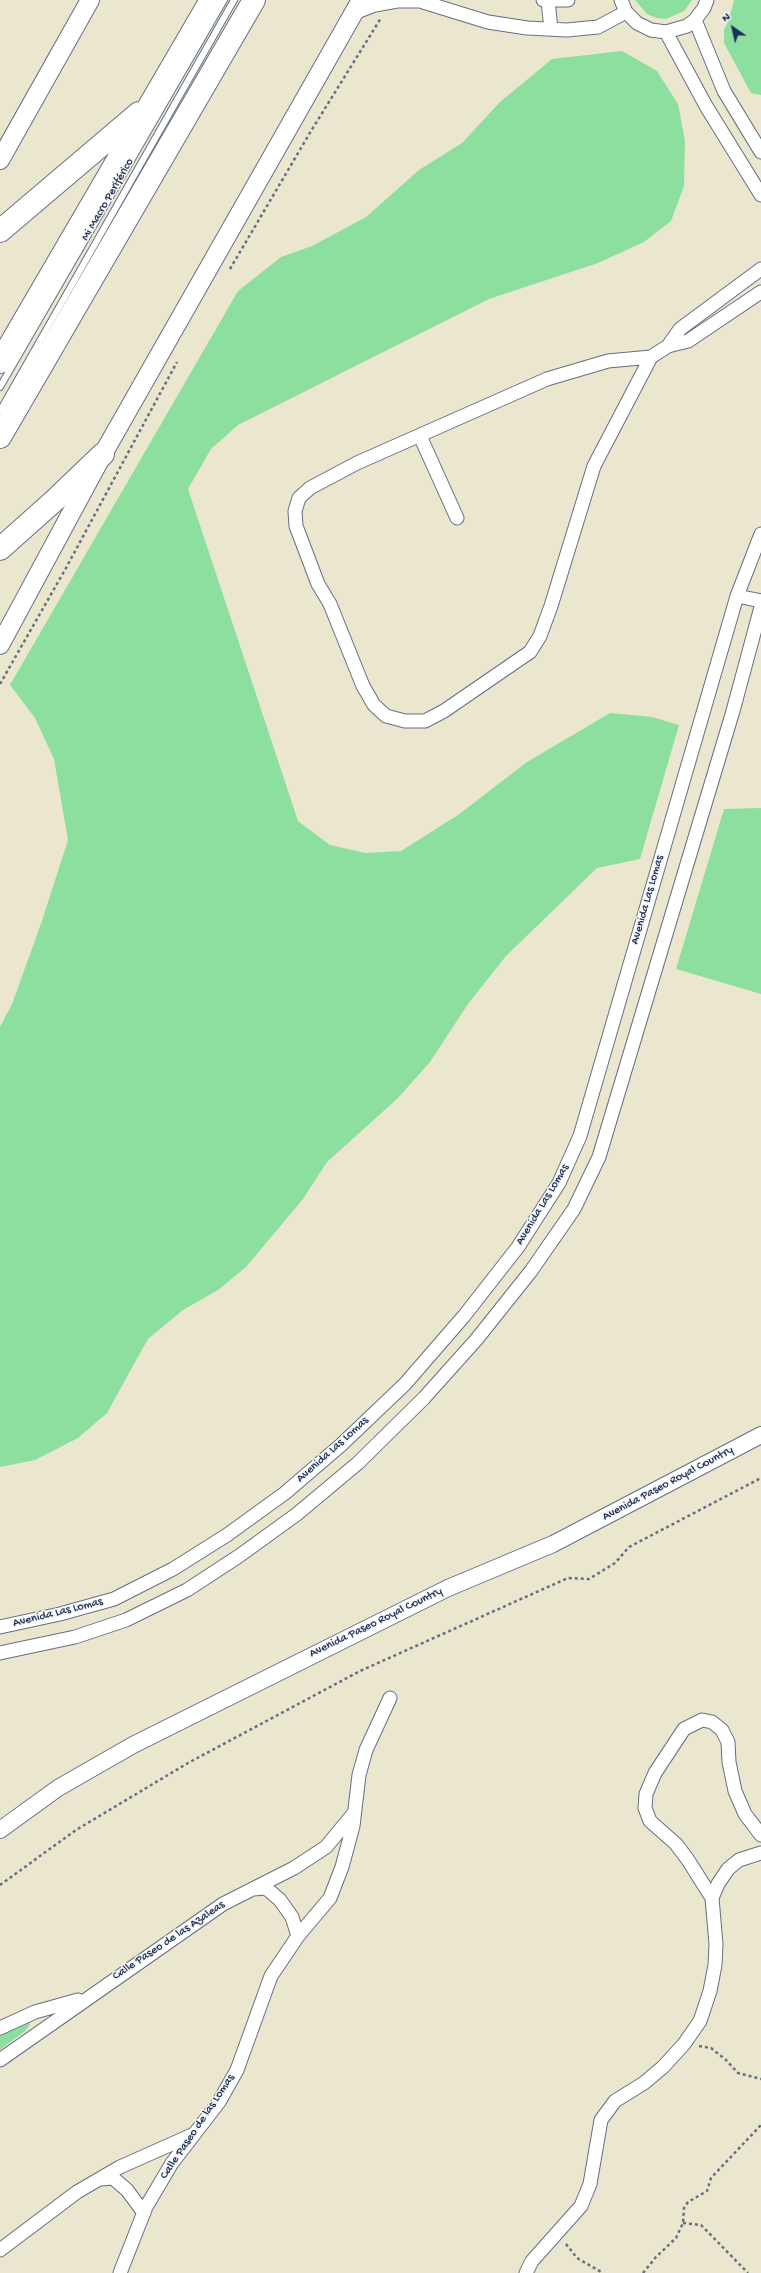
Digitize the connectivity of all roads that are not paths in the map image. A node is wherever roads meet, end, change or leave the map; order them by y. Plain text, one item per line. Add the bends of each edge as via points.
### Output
1 (90, 0) edge
2 (211, 0) edge
3 (224, 0) edge
4 (234, 0) edge
5 (254, 0) edge
6 (568, 0) edge
7 (706, 0) edge
8 (546, 1) edge
9 (358, 6) edge
10 (624, 6) edge
11 (695, 20) junction
12 (551, 29) junction
13 (666, 32) junction
14 (152, 102) junction
15 (761, 152) edge
16 (0, 160) edge
17 (761, 195) edge
18 (0, 231) edge
19 (761, 270) edge
20 (761, 292) edge
21 (668, 346) junction
22 (651, 357) junction
23 (0, 362) edge
24 (0, 387) edge
25 (0, 411) edge
26 (420, 436) junction
27 (0, 437) edge
28 (103, 454) junction
29 (457, 518) dead end
30 (761, 534) edge
31 (0, 549) edge
32 (736, 596) junction
33 (761, 601) edge
34 (761, 606) edge
35 (0, 645) edge
36 (761, 1435) edge
37 (0, 1627) edge
38 (0, 1653) edge
39 (390, 1698) dead end
40 (354, 1813) junction
41 (0, 1830) edge
42 (761, 1836) edge
43 (761, 1853) edge
44 (252, 1889) junction
45 (712, 1898) junction
46 (298, 1936) junction
47 (89, 1997) junction
48 (0, 2028) edge
49 (0, 2060) edge
50 (194, 2134) junction
51 (101, 2179) junction
52 (144, 2212) junction
53 (0, 2250) edge
54 (120, 2273) edge
55 (526, 2273) edge

1 - 16 main road
2 - 14 highway
3 - 24 lane, Mi Macro Periférico
4 - 25 lane, Mi Macro Periférico
5 - 27 highway
6 - 8 street
7 - 11 street via 704,8
8 - 12 street
9 - 12 street via 420,1 488,22
9 - 28 main road
10 - 12 street via 598,27
10 - 13 street via 637,23 650,30
11 - 13 street via 686,26
11 - 15 street via 724,91
13 - 17 street via 706,106
14 - 18 highway
14 - 23 highway
19 - 21 street via 680,329
20 - 21 street via 688,341
21 - 22 street
22 - 26 street via 608,361 547,379
22 - 26 street via 594,466 540,636 530,652 444,711 425,721 405,721 386,716 374,705 363,686 330,604 318,584 296,526 295,511 299,498 310,488 357,463
26 - 29 street
28 - 31 highway
28 - 35 main road
30 - 32 street, Avenida Las Lomas
32 - 33 street
32 - 37 street, Avenida Las Lomas via 580,1136 559,1183 518,1247 464,1316 405,1384 341,1445 285,1493 173,1570 114,1599
34 - 38 street, Avenida Las Lomas via 733,711 599,1157 574,1209 531,1271 476,1340 424,1398 358,1463 298,1514 187,1590 126,1620 75,1638
36 - 41 street, Avenida Paseo Royal Country via 553,1544 448,1588 139,1742 58,1788
39 - 40 street, Calle Paseo de las Lomas via 366,1750 359,1775
40 - 44 street, Calle Paseo de las Azaleas via 326,1846 294,1868
40 - 46 street, Calle Paseo de las Lomas via 342,1867 330,1898
42 - 45 street via 745,1814 735,1791 728,1742 722,1730 712,1722 702,1720 684,1729 654,1773 646,1794 645,1808 650,1821 676,1844
43 - 45 street via 739,1860 728,1869
44 - 46 street via 266,1888 280,1900 292,1917
44 - 47 street, Calle Paseo de las Azaleas via 223,1904
45 - 55 street via 715,1965 710,1991 700,2020 684,2044 653,2075 615,2101 602,2120 590,2184 581,2206 532,2260
46 - 50 street, Calle Paseo de las Lomas via 271,1976 237,2070 219,2102
47 - 48 street, Calle Paseo de las Azaleas via 35,2012
47 - 49 street, Calle Paseo de las Azaleas
50 - 51 street via 120,2167
50 - 52 street, Calle Paseo de las Lomas via 172,2163
51 - 52 street via 113,2178 127,2190
51 - 53 street via 77,2192
52 - 54 street, Calle Paseo de las Lomas

